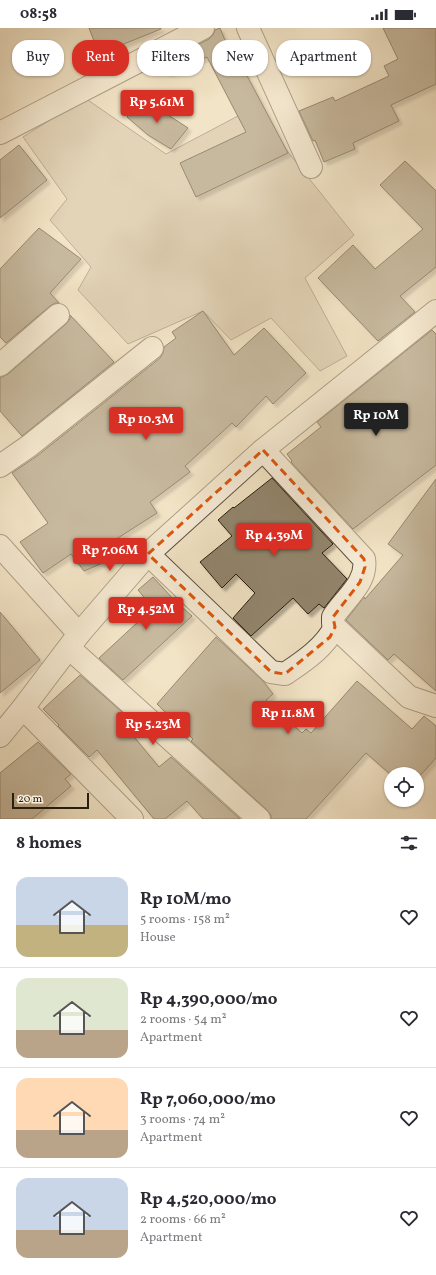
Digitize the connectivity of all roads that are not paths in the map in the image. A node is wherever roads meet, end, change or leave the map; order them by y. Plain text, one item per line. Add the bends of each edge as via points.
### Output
1 (203, 28) edge
2 (248, 28) edge
3 (0, 133) edge
4 (311, 167) dead end
5 (436, 311) edge
6 (58, 315) dead end
7 (152, 348) dead end
8 (0, 365) edge
9 (263, 450) junction
10 (0, 466) edge
11 (0, 546) edge
12 (148, 554) junction
13 (336, 628) junction
14 (74, 641) junction
15 (436, 706) edge
16 (23, 708) junction
17 (0, 736) edge
18 (132, 819) edge
19 (259, 819) edge

1 - 3 street
2 - 4 street
5 - 9 street
6 - 8 street
7 - 10 street
9 - 12 street
9 - 13 street via 364,559 365,567 360,582 333,617
11 - 14 street
12 - 13 street via 270,672 285,674 320,647
12 - 14 street
13 - 15 street via 409,697
14 - 16 street
14 - 19 street
16 - 17 street
16 - 18 street

